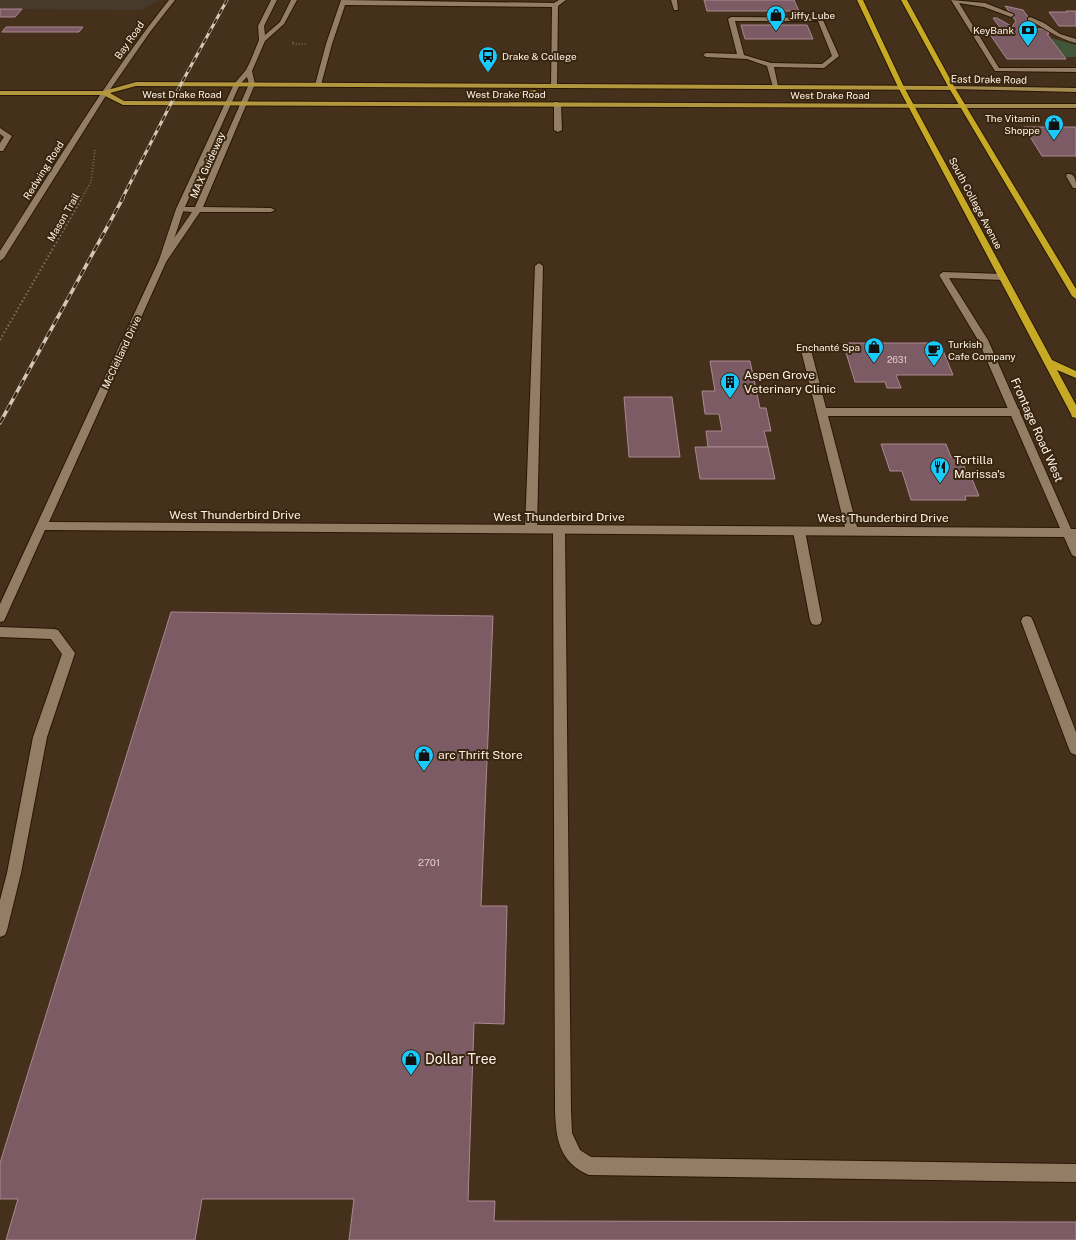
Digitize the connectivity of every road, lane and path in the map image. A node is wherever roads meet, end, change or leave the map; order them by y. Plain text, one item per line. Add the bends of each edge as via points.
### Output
1 (172, 0) edge
2 (274, 0) edge
3 (294, 0) edge
4 (563, 0) edge
5 (674, 0) edge
6 (860, 0) edge
7 (904, 0) edge
8 (954, 0) edge
9 (344, 2) edge
10 (556, 5) junction
11 (676, 9) dead end
12 (1011, 15) dead end
13 (1030, 19) dead end
14 (262, 40) junction
15 (1076, 41) edge
16 (706, 55) dead end
17 (741, 55) junction
18 (770, 65) junction
19 (249, 70) junction
20 (1076, 70) edge
21 (237, 84) junction
22 (252, 84) junction
23 (318, 85) junction
24 (554, 86) junction
25 (661, 86) junction
26 (775, 86) junction
27 (901, 87) junction
28 (952, 88) junction
29 (1076, 90) edge
30 (0, 92) edge
31 (104, 93) junction
32 (228, 104) junction
33 (244, 104) junction
34 (405, 104) junction
35 (557, 104) junction
36 (911, 105) junction
37 (963, 106) junction
38 (1076, 106) edge
39 (0, 130) edge
40 (558, 130) dead end
41 (95, 143) dead end
42 (0, 149) edge
43 (1070, 176) dead end
44 (1076, 186) edge
45 (180, 209) junction
46 (198, 209) junction
47 (271, 210) dead end
48 (1, 254) edge
49 (163, 260) junction
50 (539, 266) dead end
51 (1003, 277) junction
52 (1076, 296) edge
53 (0, 340) edge
54 (806, 350) dead end
55 (1048, 362) junction
56 (1076, 375) edge
57 (822, 412) junction
58 (1015, 412) junction
59 (1076, 414) edge
60 (42, 526) junction
61 (531, 530) junction
62 (559, 530) junction
63 (798, 531) junction
64 (852, 531) junction
65 (1072, 533) edge
66 (1076, 552) edge
67 (0, 617) edge
68 (816, 620) dead end
69 (1027, 621) dead end
70 (0, 632) edge
71 (1076, 749) edge
72 (0, 930) edge
73 (1076, 1173) edge

1 - 31 street, Bay Road
2 - 14 street via 261,26
3 - 14 street via 284,22
4 - 10 street
5 - 11 street
6 - 27 highway, South College Avenue
7 - 28 highway
8 - 12 street via 985,5
8 - 20 street via 997,70
9 - 10 street
9 - 23 street
10 - 24 street
13 - 15 street via 1058,35
14 - 19 street
16 - 17 street
17 - 18 street
17 - 18 street via 731,19 820,18 836,56 831,62 824,66
18 - 26 street
19 - 21 street
19 - 22 street
21 - 22 main road, West Drake Road
21 - 31 main road, West Drake Road via 136,84
21 - 32 street, McClelland Drive
22 - 23 main road, West Drake Road
22 - 33 street, MAX Guideway
23 - 24 main road, West Drake Road
24 - 25 main road, West Drake Road
24 - 34 main road via 544,91 511,95
25 - 26 main road, West Drake Road
25 - 35 main road via 576,92
26 - 27 main road, West Drake Road
27 - 28 main road, East Drake Road
27 - 36 highway, South College Avenue
28 - 29 main road, East Drake Road
28 - 37 highway
30 - 31 main road, West Drake Road
31 - 32 main road, West Drake Road via 123,103
31 - 48 street, Redwing Road
32 - 33 main road, West Drake Road
32 - 45 street, McClelland Drive
33 - 34 main road, West Drake Road
33 - 46 street, MAX Guideway
34 - 35 main road, West Drake Road
35 - 36 main road, West Drake Road
35 - 40 street
36 - 37 main road
36 - 51 highway, South College Avenue
37 - 38 main road
37 - 52 highway
39 - 42 street via 8,136
41 - 53 path, Mason Trail via 94,174 91,182
43 - 44 street
45 - 46 street
45 - 49 street, McClelland Drive
46 - 47 street
46 - 49 street, MAX Guideway
49 - 60 street, McClelland Drive
50 - 61 street
51 - 55 highway, South College Avenue
51 - 58 street, Frontage Road West via 943,275 983,340
54 - 57 street
55 - 56 highway
55 - 59 highway, South College Avenue
57 - 58 street
57 - 64 street
58 - 65 street, Frontage Road West
60 - 61 street, West Thunderbird Drive
60 - 67 street, McClelland Drive
61 - 62 street, West Thunderbird Drive
62 - 63 street, West Thunderbird Drive
62 - 73 street via 563,1110 564,1134 574,1156 588,1166
63 - 64 street, West Thunderbird Drive
63 - 68 street
64 - 65 street, West Thunderbird Drive
65 - 66 street, Frontage Road West
69 - 71 street
70 - 72 street via 54,634 69,653 40,737 14,873

